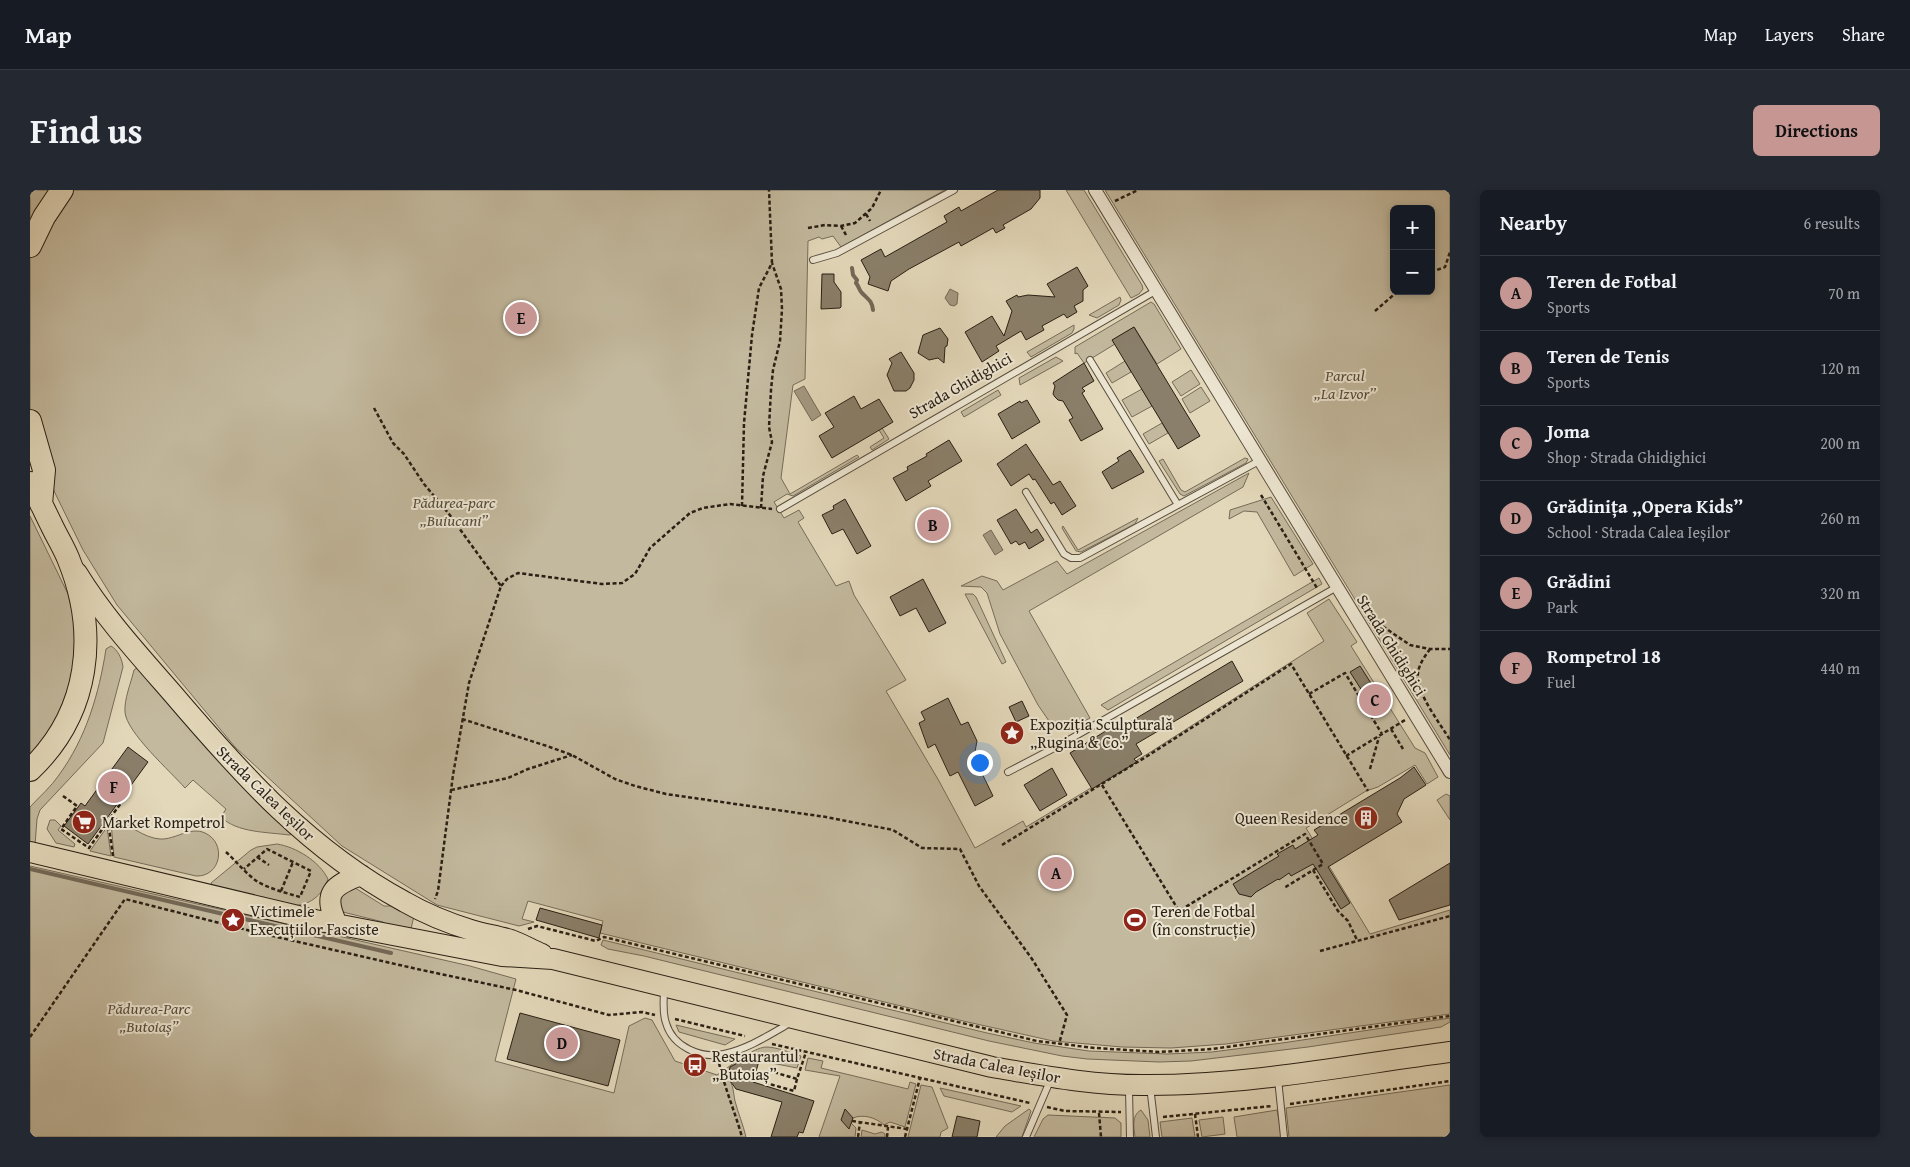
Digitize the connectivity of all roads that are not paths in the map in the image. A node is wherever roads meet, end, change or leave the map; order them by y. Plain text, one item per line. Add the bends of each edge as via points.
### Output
1 (62, 190) edge
2 (954, 190) edge
3 (1095, 190) edge
4 (30, 246) edge
5 (813, 260) dead end
6 (1157, 290) junction
7 (1090, 360) dead end
8 (30, 421) edge
9 (1259, 461) junction
10 (33, 488) edge
11 (1026, 492) dead end
12 (1178, 505) junction
13 (780, 510) road end
14 (68, 559) junction
15 (1337, 587) junction
16 (30, 770) edge
17 (1008, 772) dead end
18 (1450, 772) edge
19 (30, 852) edge
20 (361, 875) junction
21 (337, 924) junction
22 (553, 960) junction
23 (664, 988) junction
24 (796, 1020) junction
25 (1450, 1052) edge
26 (1278, 1076) junction
27 (1052, 1077) junction
28 (1129, 1085) junction
29 (1149, 1085) junction
30 (1026, 1137) edge
31 (1130, 1137) edge
32 (1156, 1137) edge
33 (1284, 1137) edge

1 - 4 highway
2 - 5 lane via 838,253
3 - 6 street, Strada Ghidighici
6 - 9 street, Strada Ghidighici
6 - 13 lane, Strada Ghidighici
7 - 12 lane
8 - 10 highway via 44,470
9 - 12 lane
9 - 15 street, Strada Ghidighici
10 - 14 highway
11 - 12 lane via 1064,554 1071,558 1080,558
14 - 16 highway via 84,619 84,670 69,718 57,740
14 - 20 main road, Strada Calea Ieșilor via 114,627 219,748 289,820 324,850
15 - 17 lane, Strada Ghidighici
15 - 18 street, Strada Ghidighici
19 - 21 main road, Strada Calea Ieșilor
20 - 21 main road via 341,883 330,897
20 - 22 main road, Strada Calea Ieșilor via 406,903 438,918 513,941
21 - 22 main road, Strada Calea Ieșilor via 502,956
22 - 23 main road, Strada Calea Ieșilor
23 - 24 main road, Strada Calea Ieșilor
23 - 24 lane via 664,1016 673,1039 697,1053 723,1055 744,1048
24 - 27 main road, Strada Calea Ieșilor via 992,1067
25 - 26 main road, Strada Calea Ieșilor
26 - 29 main road, Strada Calea Ieșilor
26 - 33 lane
27 - 28 main road, Strada Calea Ieșilor
27 - 30 lane
28 - 29 main road, Strada Calea Ieșilor
28 - 31 lane
29 - 32 lane

